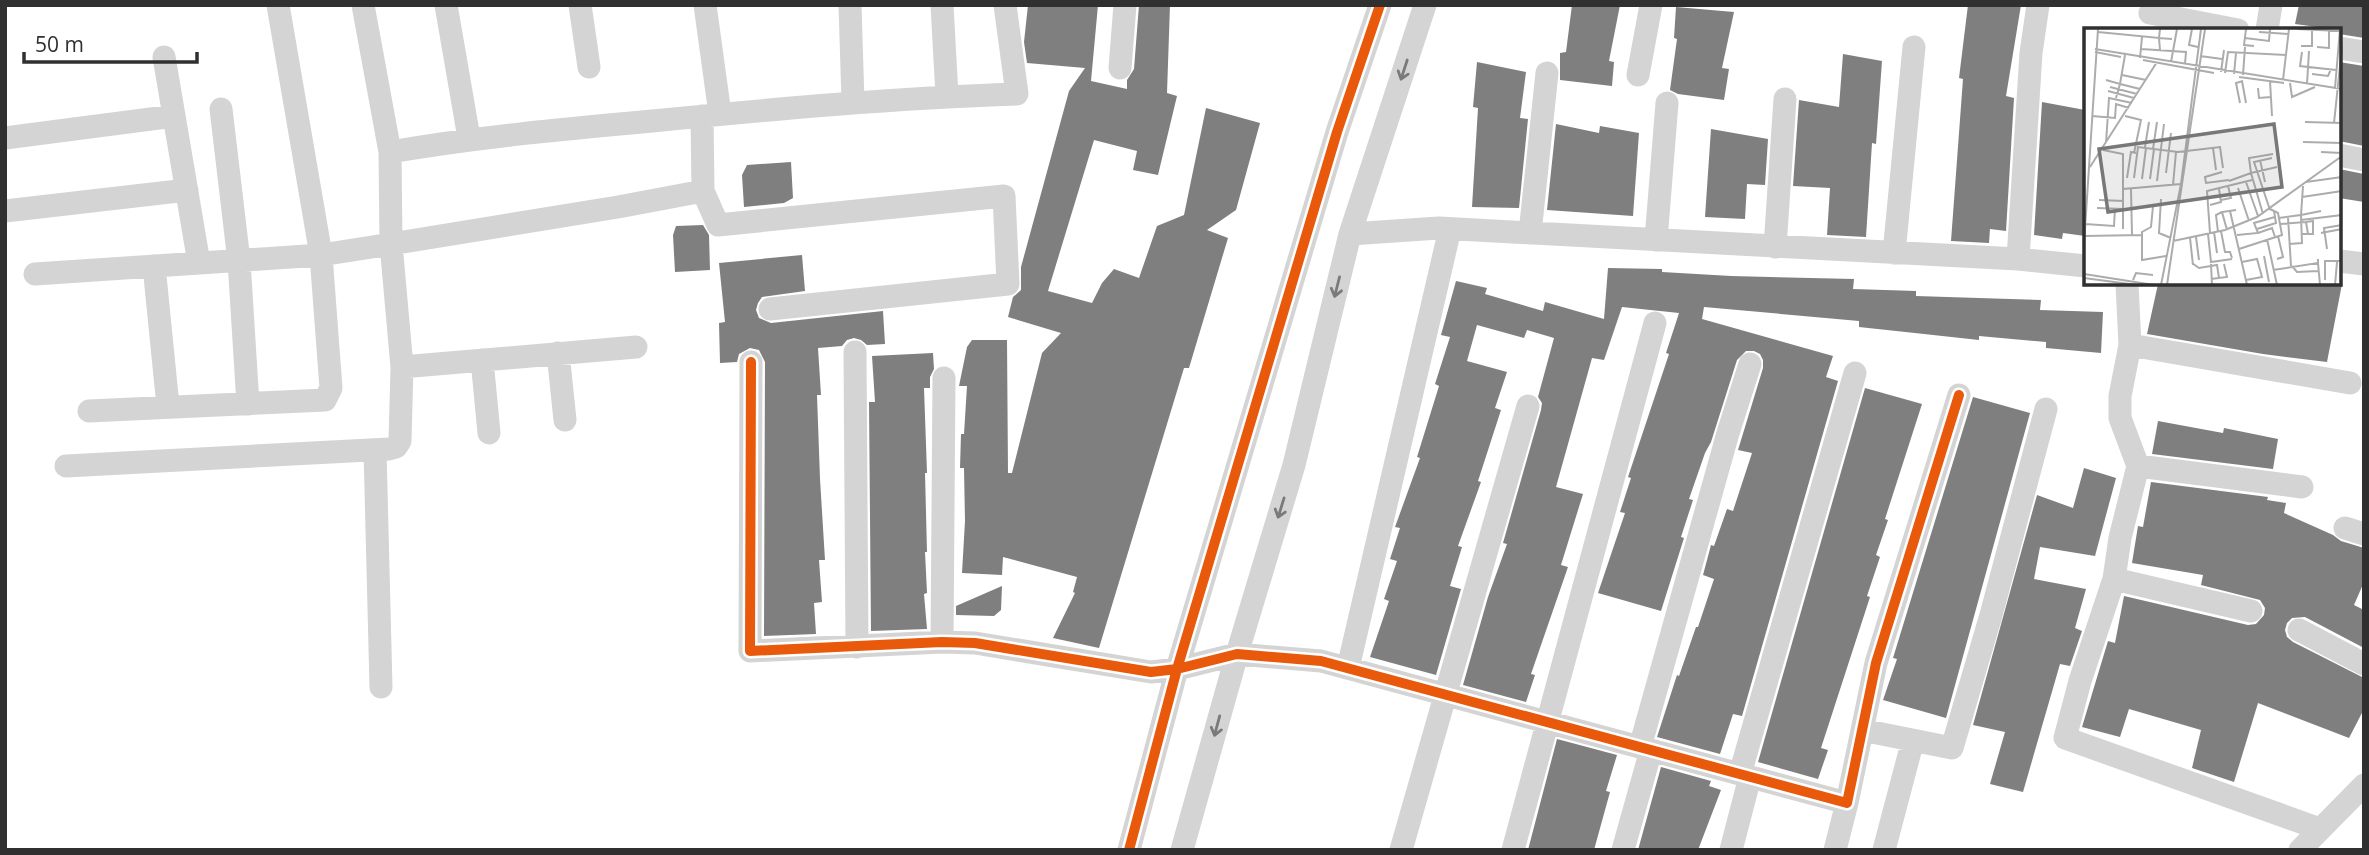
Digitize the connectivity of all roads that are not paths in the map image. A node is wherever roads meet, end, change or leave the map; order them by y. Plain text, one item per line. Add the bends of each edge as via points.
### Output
1 (278, 5) edge
2 (363, 5) edge
3 (446, 5) edge
4 (580, 5) edge
5 (705, 5) edge
6 (850, 5) edge
7 (942, 5) edge
8 (1005, 5) edge
9 (1125, 5) edge
10 (1380, 5) edge
11 (1425, 5) edge
12 (1651, 5) edge
13 (2038, 5) edge
14 (2271, 5) edge
15 (2150, 16) edge
16 (2225, 28) edge
17 (2267, 28) edge
18 (1914, 47) dead end
19 (2341, 48) edge
20 (2364, 52) edge
21 (164, 57) dead end
22 (589, 67) dead end
23 (1120, 68) dead end
24 (1546, 73) dead end
25 (1638, 75) dead end
26 (947, 96) junction
27 (1785, 99) dead end
28 (853, 102) junction
29 (1667, 103) dead end
30 (222, 109) dead end
31 (711, 115) junction
32 (174, 116) junction
33 (5, 138) edge
34 (469, 138) junction
35 (390, 152) junction
36 (2341, 155) edge
37 (2364, 160) edge
38 (187, 190) junction
39 (703, 191) junction
40 (5, 211) edge
41 (1450, 229) junction
42 (1530, 233) junction
43 (1350, 234) junction
44 (1656, 240) junction
45 (391, 244) junction
46 (1775, 247) junction
47 (1894, 253) junction
48 (321, 255) junction
49 (2018, 259) junction
50 (239, 261) junction
51 (2341, 261) edge
52 (199, 263) junction
53 (2364, 264) edge
54 (154, 266) junction
55 (2084, 266) edge
56 (35, 274) dead end
57 (2127, 285) edge
58 (770, 309) dead end
59 (1655, 323) dead end
60 (2130, 345) junction
61 (636, 346) dead end
62 (855, 352) dead end
63 (558, 353) junction
64 (482, 360) junction
65 (751, 362) dead end
66 (1750, 364) dead end
67 (402, 367) junction
68 (1855, 373) dead end
69 (944, 378) dead end
70 (2350, 383) dead end
71 (1959, 395) dead end
72 (248, 404) junction
73 (167, 406) junction
74 (1528, 406) dead end
75 (2046, 409) dead end
76 (89, 411) dead end
77 (565, 420) dead end
78 (489, 433) dead end
79 (374, 450) junction
80 (66, 466) dead end
81 (2138, 466) junction
82 (2302, 487) dead end
83 (2114, 579) junction
84 (2251, 611) dead end
85 (2299, 630) dead end
86 (942, 642) junction
87 (857, 647) junction
88 (1237, 653) junction
89 (2364, 664) edge
90 (1348, 668) junction
91 (1177, 669) junction
92 (381, 687) dead end
93 (1447, 695) junction
94 (1547, 722) junction
95 (1862, 730) junction
96 (1913, 740) junction
97 (1645, 748) junction
98 (1745, 775) junction
99 (2364, 785) edge
100 (1847, 803) junction
101 (2320, 828) junction
102 (1129, 850) edge
103 (1182, 850) edge
104 (1401, 850) edge
105 (1513, 850) edge
106 (1623, 850) edge
107 (1731, 850) edge
108 (1835, 850) edge
109 (1884, 850) edge
110 (2300, 850) edge

1 - 48 street
2 - 35 street
3 - 34 street
4 - 22 street
5 - 31 street
6 - 28 street
7 - 26 street
8 - 26 street via 1017,94
9 - 23 street
10 - 91 street via 1333,145
11 -> 43 street
12 - 25 street
13 - 49 street
14 - 17 street
15 - 16 street
18 - 47 street
19 - 20 street
21 - 32 street
24 - 42 street
26 - 28 street
27 - 46 street
28 - 31 street
29 - 44 street
30 - 50 street
31 - 34 street
31 - 39 street
32 - 33 street
32 - 38 street
34 - 35 street
35 - 45 street
36 - 37 street
38 - 40 street
38 - 52 street
39 - 45 street
39 - 58 street via 718,225 1004,196 1008,284
41 - 42 street
41 - 43 street
41 - 90 street
42 - 44 street
43 -> 88 street via 1294,465
44 - 46 street
45 - 48 street
45 - 67 street
46 - 47 street
47 - 49 street
48 - 50 street
48 - 72 street via 329,396 326,400
49 - 55 street
50 - 52 street
50 - 72 street
51 - 53 street
52 - 54 street
54 - 56 street
54 - 73 street
57 - 60 street
59 - 94 street
60 - 70 street
60 - 81 street via 2120,418
61 - 63 street
62 - 87 street
63 - 64 street
63 - 77 street
64 - 67 street
64 - 78 street
65 - 87 street via 750,651
66 - 97 street
67 - 79 street via 400,441 396,447
68 - 98 street
69 - 86 street
71 - 95 street via 1876,663
72 - 73 street
73 - 76 street
74 - 93 street
75 - 96 street via 1952,748
79 - 80 street
79 - 92 street
81 - 82 street
81 - 83 street
83 - 84 street
83 - 101 street via 2065,738
85 - 89 street
86 - 87 street
86 - 91 street via 975,643 1151,672
88 - 90 street
88 - 91 street
88 -> 103 street
90 - 93 street
91 - 102 street
93 - 94 street
93 - 104 street
94 - 97 street
94 - 105 street
95 - 96 street
95 - 100 street
96 - 109 street
97 - 98 street
97 - 106 street
98 - 100 street
98 - 107 street
99 - 101 street
100 - 108 street
101 - 110 street

